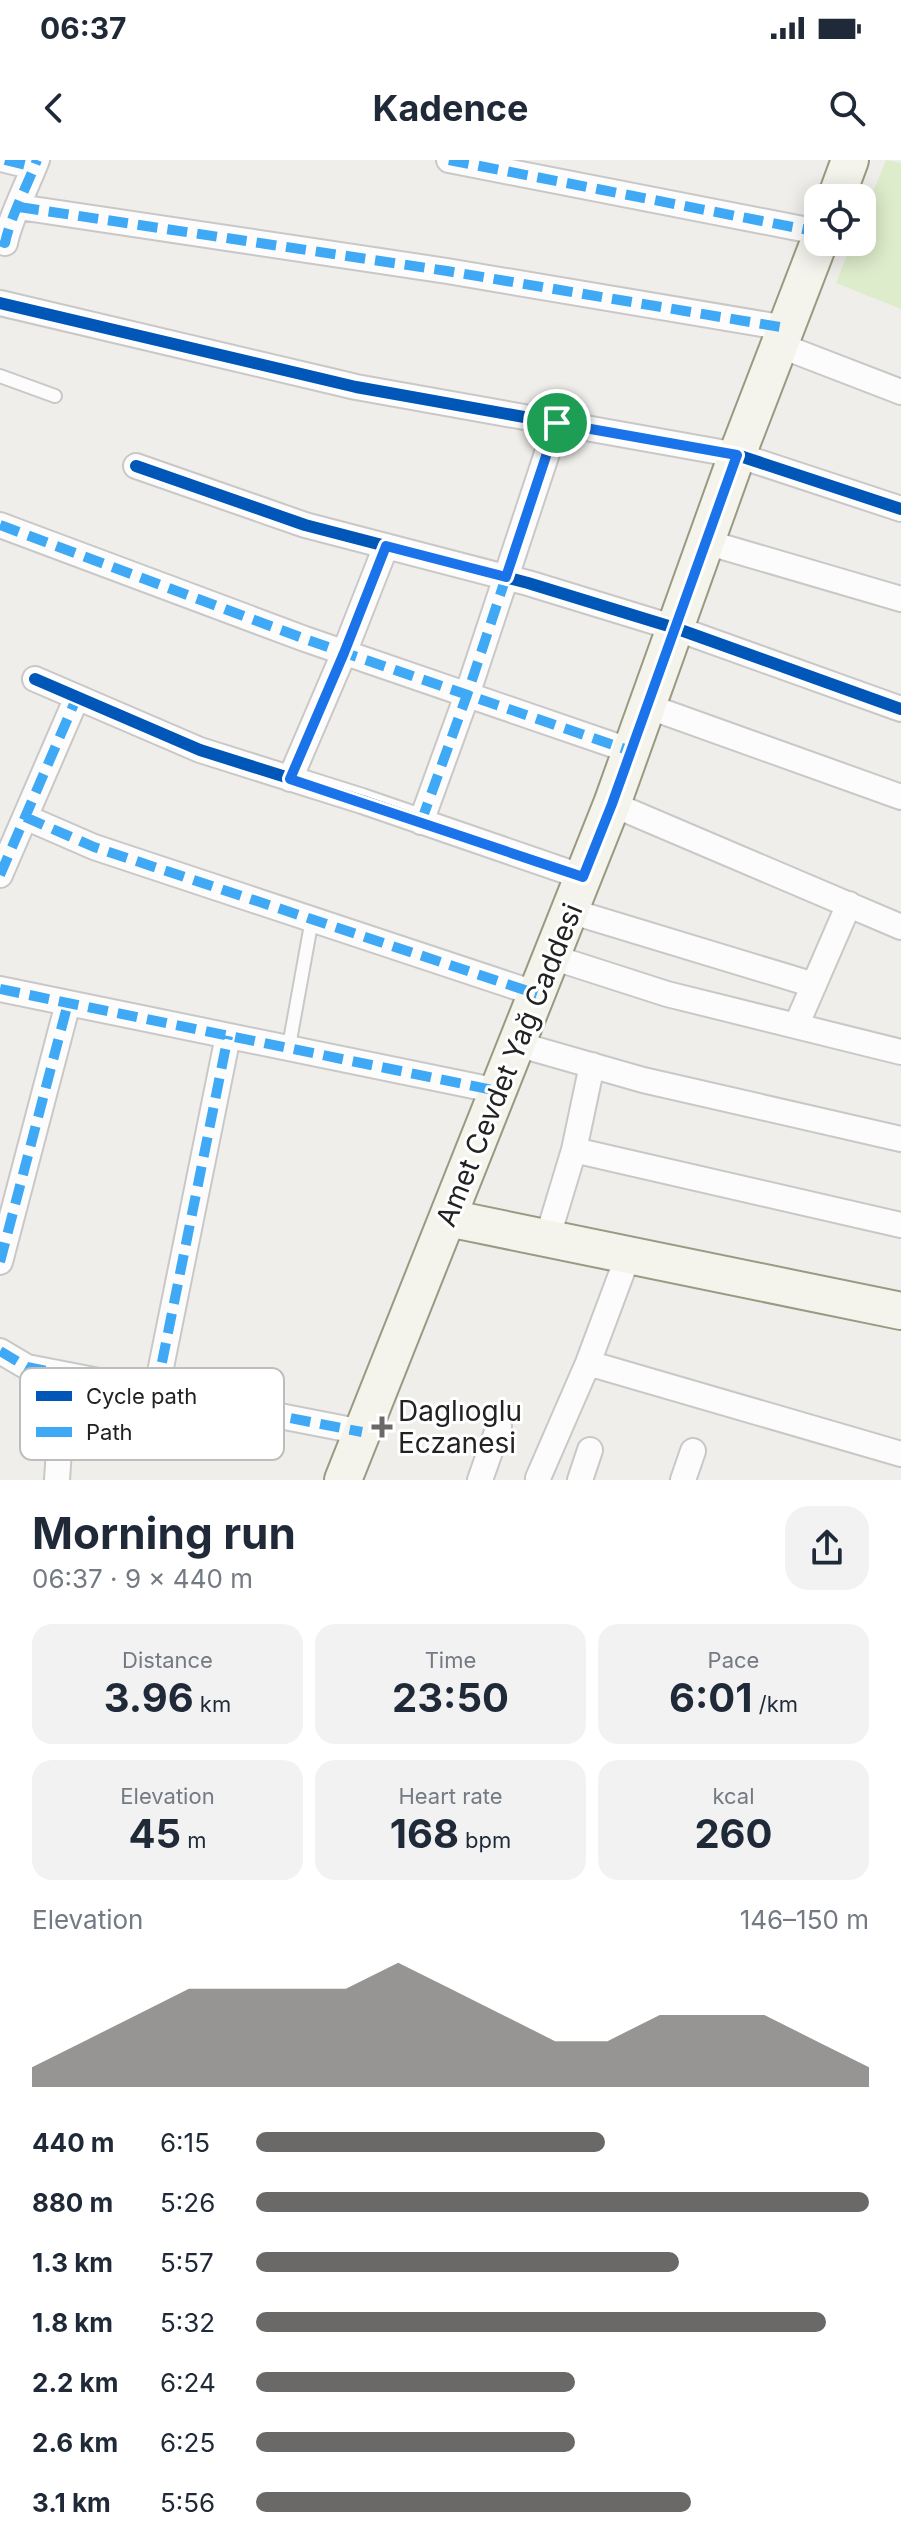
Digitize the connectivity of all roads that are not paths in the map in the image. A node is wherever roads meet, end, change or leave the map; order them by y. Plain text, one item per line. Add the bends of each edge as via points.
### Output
1 (5, 160) edge
2 (449, 160) edge
3 (850, 160) edge
4 (35, 164) edge
5 (841, 184) edge
6 (7, 225) edge
7 (804, 229) edge
8 (813, 256) edge
9 (0, 303) edge
10 (782, 336) junction
11 (0, 376) edge
12 (901, 392) edge
13 (55, 396) dead end
14 (557, 423) junction
15 (737, 455) junction
16 (136, 466) dead end
17 (901, 509) edge
18 (0, 525) edge
19 (706, 542) junction
20 (386, 546) junction
21 (506, 577) junction
22 (901, 599) edge
23 (675, 628) junction
24 (344, 653) junction
25 (35, 679) dead end
26 (467, 695) junction
27 (77, 697) junction
28 (647, 706) junction
29 (901, 709) edge
30 (631, 751) junction
31 (290, 779) junction
32 (901, 797) edge
33 (612, 804) junction
34 (25, 817) junction
35 (421, 822) junction
36 (0, 875) edge
37 (583, 877) junction
38 (849, 904) junction
39 (570, 911) junction
40 (312, 919) junction
41 (901, 927) edge
42 (552, 957) junction
43 (814, 985) junction
44 (0, 989) edge
45 (537, 994) junction
46 (68, 1003) junction
47 (796, 1026) junction
48 (228, 1036) junction
49 (517, 1044) junction
50 (289, 1046) junction
51 (901, 1052) edge
52 (592, 1065) junction
53 (498, 1091) junction
54 (901, 1139) edge
55 (574, 1150) junction
56 (448, 1218) junction
57 (901, 1225) edge
58 (547, 1239) junction
59 (628, 1256) junction
60 (0, 1262) edge
61 (901, 1311) edge
62 (0, 1351) edge
63 (588, 1363) junction
64 (32, 1368) edge
65 (161, 1368) edge
66 (284, 1417) edge
67 (499, 1426) dead end
68 (362, 1432) junction
69 (590, 1450) dead end
70 (693, 1451) dead end
71 (901, 1454) edge
72 (58, 1460) edge
73 (538, 1478) dead end
74 (57, 1480) edge
75 (343, 1480) edge
76 (480, 1480) edge
77 (580, 1480) edge
78 (683, 1480) edge

1 - 4 street
2 - 7 street
3 - 5 main road
4 - 6 street
6 - 10 street via 370,259
8 - 10 main road, Amet Cevdet Yağ Caddesi
9 - 14 street via 356,387
10 - 12 street
10 - 15 main road, Amet Cevdet Yağ Caddesi
11 - 13 lane
14 - 15 street
14 - 21 street
15 - 17 street
15 - 19 main road, Amet Cevdet Yağ Caddesi
16 - 20 street via 305,525
18 - 24 street
19 - 22 street
19 - 23 main road, Amet Cevdet Yağ Caddesi
20 - 21 street
20 - 24 street
21 - 23 street
21 - 26 street
23 - 28 main road, Amet Cevdet Yağ Caddesi
23 - 29 street
24 - 26 street
24 - 31 street
25 - 27 street
26 - 30 street
26 - 35 street
27 - 31 street via 200,750
27 - 34 street
28 - 30 main road, Amet Cevdet Yağ Caddesi
28 - 32 street
30 - 33 main road, Amet Cevdet Yağ Caddesi
31 - 35 street
33 - 37 main road, Amet Cevdet Yağ Caddesi
33 - 38 street
34 - 36 street
34 - 40 street via 94,847
35 - 37 street
37 - 39 main road, Amet Cevdet Yağ Caddesi
38 - 41 street
38 - 43 street
39 - 42 main road, Amet Cevdet Yağ Caddesi
39 - 43 street
40 - 45 street
40 - 50 lane
42 - 45 main road, Amet Cevdet Yağ Caddesi
42 - 47 street via 667,994
43 - 47 street
44 - 46 street
45 - 49 main road, Amet Cevdet Yağ Caddesi
46 - 48 street
46 - 60 street
47 - 51 street
48 - 50 street
48 - 65 street
49 - 52 street
49 - 53 main road, Amet Cevdet Yağ Caddesi
50 - 53 street
52 - 54 street
52 - 55 street
53 - 56 main road, Amet Cevdet Yağ Caddesi
55 - 57 street
55 - 58 street
56 - 58 main road
56 - 68 main road, Amet Cevdet Yağ Caddesi
58 - 59 main road
59 - 61 main road
59 - 63 street
62 - 64 street
63 - 71 street
63 - 73 street
66 - 68 street
67 - 76 street
68 - 75 main road, Amet Cevdet Yağ Caddesi
69 - 77 street
70 - 78 street
72 - 74 street

